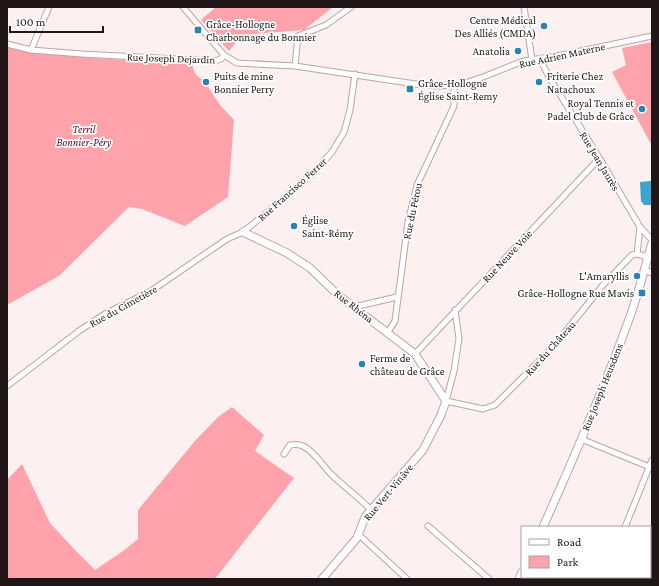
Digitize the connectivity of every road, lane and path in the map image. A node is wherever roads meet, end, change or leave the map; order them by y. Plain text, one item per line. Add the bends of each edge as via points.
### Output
1 (49, 7) edge
2 (183, 7) edge
3 (351, 7) edge
4 (524, 7) edge
5 (652, 36) edge
6 (7, 44) edge
7 (31, 50) junction
8 (224, 55) junction
9 (543, 58) junction
10 (532, 60) junction
11 (295, 66) junction
12 (355, 74) junction
13 (454, 85) junction
14 (600, 159) junction
15 (640, 227) junction
16 (243, 232) junction
17 (652, 240) edge
18 (652, 243) edge
19 (637, 254) junction
20 (648, 258) junction
21 (649, 272) edge
22 (397, 297) junction
23 (354, 307) junction
24 (455, 310) junction
25 (388, 332) junction
26 (415, 354) junction
27 (7, 386) edge
28 (446, 401) junction
29 (581, 439) junction
30 (284, 454) dead end
31 (652, 460) edge
32 (651, 468) edge
33 (371, 510) junction
34 (428, 526) dead end
35 (543, 526) edge
36 (625, 526) edge
37 (358, 534) junction
38 (322, 579) edge
39 (406, 579) edge
40 (489, 579) edge

1 - 7 street
2 - 8 street
3 - 11 street via 326,25 298,36
4 - 10 street
5 - 9 street, Rue Adrien Materne
6 - 7 street, Rue Joseph Dejardin
7 - 8 street, Rue Joseph Dejardin via 214,61
8 - 11 street, Rue Joseph Dejardin via 237,62
9 - 10 street, Rue Adrien Materne
9 - 14 street, Rue Jean Jaurès via 543,65 549,77
10 - 13 street, Rue Adrien Materne
11 - 12 street, Rue Joseph Dejardin
12 - 13 street, Rue Adrien Materne via 422,85
12 - 16 street, Rue Francisco Ferrer via 344,132 332,152 314,172
13 - 22 street, Rue du Pérou via 454,106 416,185
14 - 15 street, Rue Jean Jaurès
14 - 24 street, Rue Neuve Voie
15 - 17 street, Rue Jean Jaurès
15 - 19 street
16 - 23 street, Rue Rhéna via 287,253 310,268
16 - 27 street, Rue du Cimetière via 151,291 79,331
18 - 20 street, Rue Joseph Heusdens
19 - 20 street
19 - 28 street, Rue du Château via 632,255 603,285 554,347 495,405 483,409
20 - 21 street, Rue Joseph Heusdens
21 - 29 street, Rue Joseph Heusdens
22 - 23 street
22 - 25 street, Rue du Pérou via 394,321
23 - 25 street, Rue Rhéna
24 - 26 street, Rue Neuve Voie
24 - 28 street via 459,339
25 - 26 street, Rue Rhéna
26 - 28 street, Rue Rhéna
28 - 33 street, Rue Vert-Vinâve via 423,450
29 - 32 street
29 - 35 street, Rue Joseph Heusdens
30 - 33 street via 290,445 296,444 306,448
31 - 32 street
32 - 36 street
33 - 37 street, Rue Vert-Vinâve
34 - 40 street
37 - 38 street, Rue Vert-Vinâve
37 - 39 street

